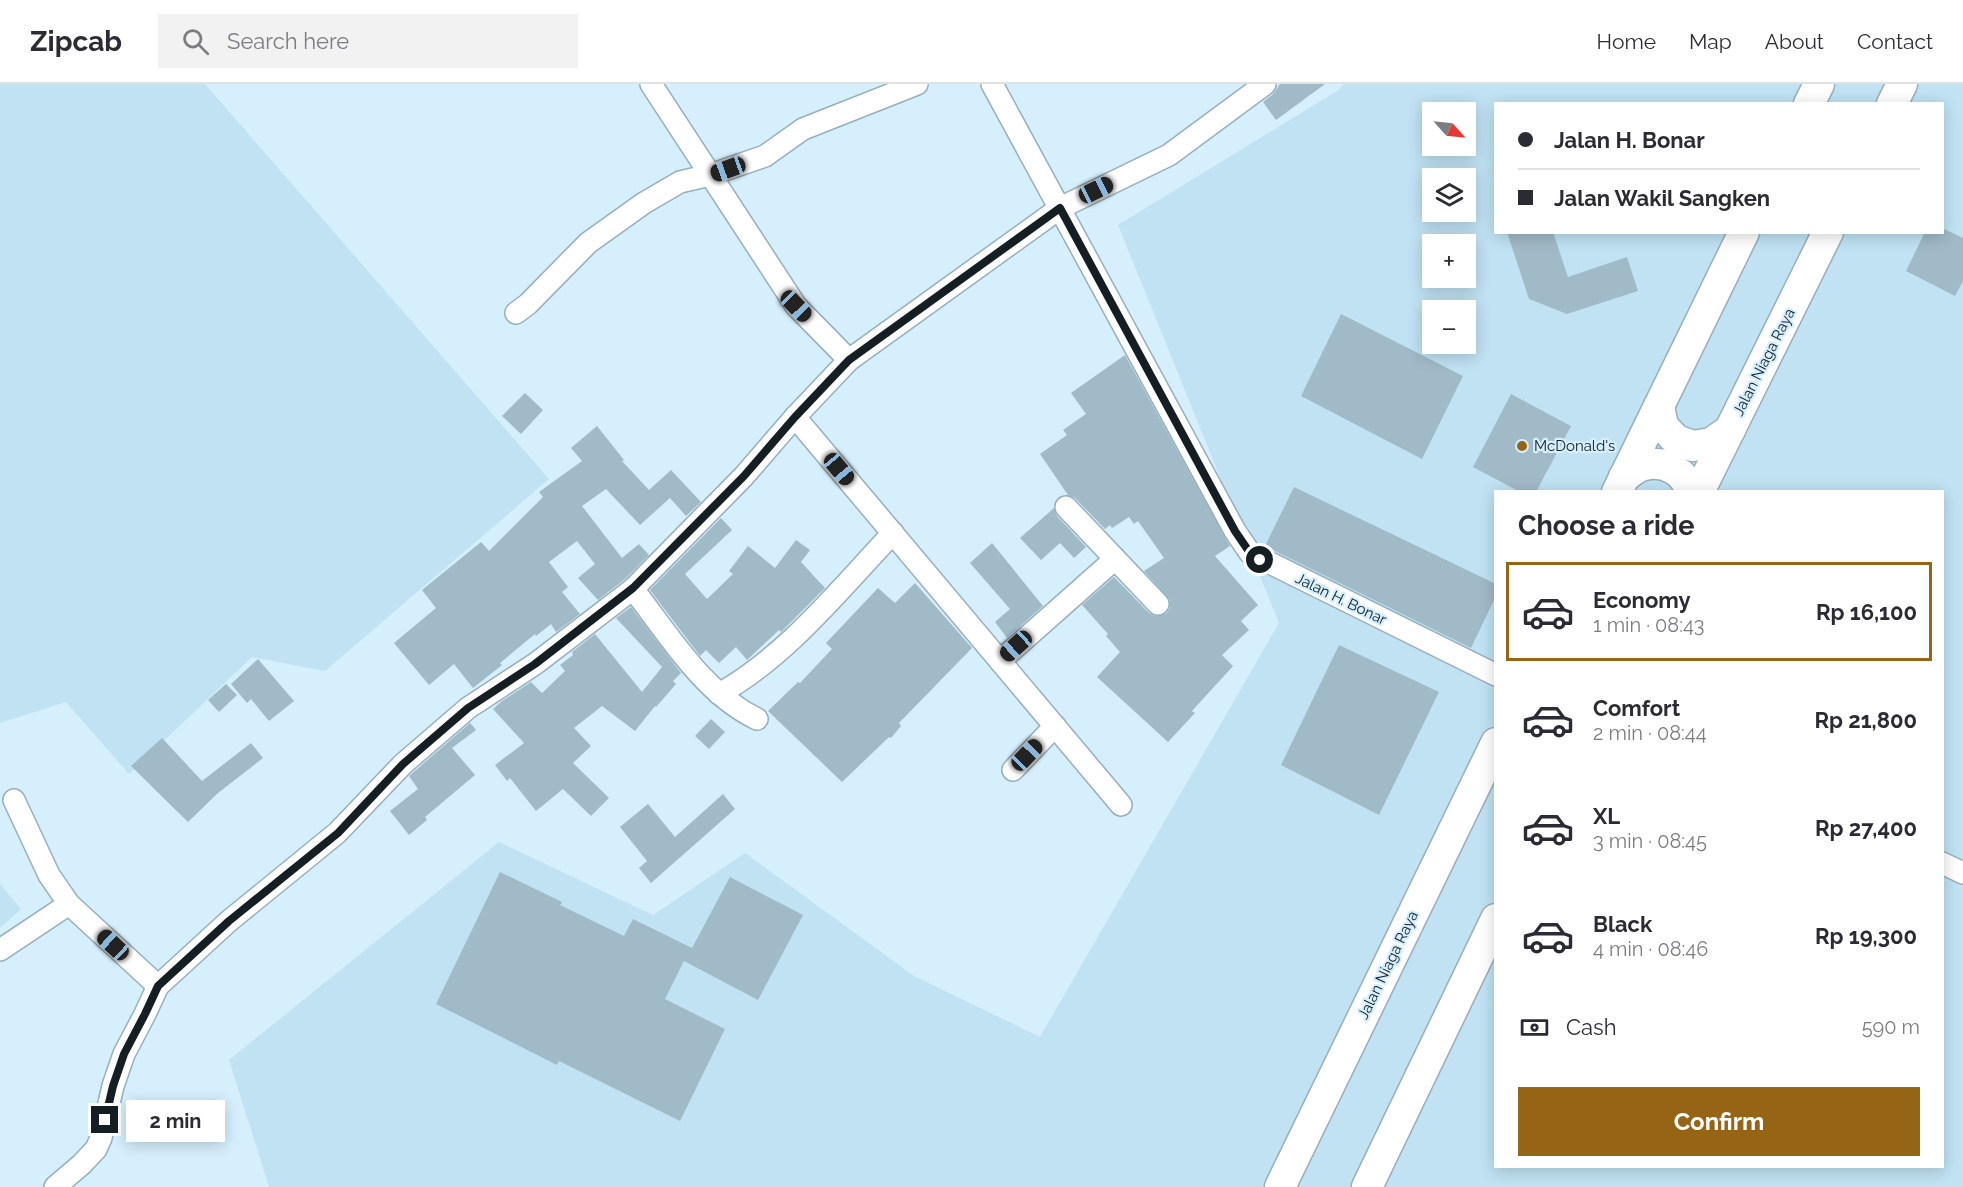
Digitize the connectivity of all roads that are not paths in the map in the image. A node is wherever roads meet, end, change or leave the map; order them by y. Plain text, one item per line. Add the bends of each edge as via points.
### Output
1 (651, 84) edge
2 (917, 84) edge
3 (992, 84) edge
4 (1265, 84) edge
5 (1819, 84) edge
6 (1902, 84) edge
7 (1810, 102) edge
8 (1893, 102) edge
9 (710, 176) junction
10 (1060, 208) junction
11 (1743, 234) edge
12 (1827, 234) edge
13 (516, 313) dead end
14 (849, 360) junction
15 (1659, 406) junction
16 (795, 417) junction
17 (1730, 429) junction
18 (1620, 485) edge
19 (1689, 490) edge
20 (1700, 490) edge
21 (1066, 507) dead end
22 (892, 533) junction
23 (1115, 559) junction
24 (633, 588) junction
25 (1158, 604) dead end
26 (1000, 661) junction
27 (1494, 674) edge
28 (719, 694) junction
29 (757, 720) dead end
30 (1054, 726) junction
31 (1494, 747) edge
32 (1013, 770) dead end
33 (14, 800) dead end
34 (1121, 806) dead end
35 (1944, 864) edge
36 (1963, 873) edge
37 (69, 904) junction
38 (1494, 923) edge
39 (0, 950) edge
40 (158, 986) junction
41 (55, 1187) edge
42 (1280, 1187) edge
43 (1367, 1187) edge

1 - 9 street
2 - 9 street via 803,129 765,156
3 - 10 street, Jalan H. Bonar
4 - 10 street via 1169,155
5 - 7 main road
6 - 8 main road
9 - 13 street via 680,182 644,203 588,243
9 - 14 street via 796,306
10 - 14 street
10 - 27 street, Jalan H. Bonar via 1250,553
11 - 15 main road
12 - 17 main road, Jalan Niaga Raya
14 - 16 street
15 - 17 main road via 1663,426 1676,440 1693,446 1711,443
15 - 18 main road
16 - 22 street
16 - 24 street via 744,476
17 - 20 main road, Jalan Niaga Raya
18 - 19 main road via 1643,465 1663,464 1680,472
21 - 23 street
22 - 26 street
22 - 28 street via 811,621 761,666
23 - 25 street
23 - 26 street
24 - 28 street
24 - 40 street via 535,664 468,708 403,764 338,833 229,921
26 - 30 street
28 - 29 street
30 - 32 street
30 - 34 street
31 - 42 main road, Jalan Niaga Raya
33 - 37 street via 49,875
35 - 36 street
37 - 39 street
37 - 40 street
38 - 43 main road
40 - 41 street via 124,1054 96,1149

